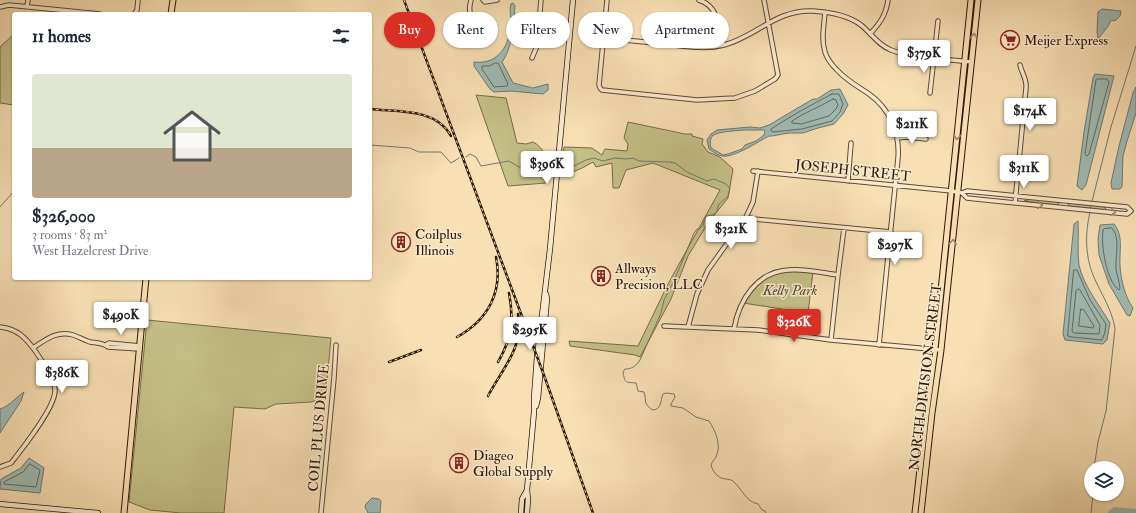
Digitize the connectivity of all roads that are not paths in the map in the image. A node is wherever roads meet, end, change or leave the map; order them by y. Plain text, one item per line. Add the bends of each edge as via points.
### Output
1 (28, 0) edge
2 (138, 0) edge
3 (173, 0) edge
4 (471, 0) edge
5 (483, 0) edge
6 (497, 0) edge
7 (541, 0) edge
8 (573, 0) edge
9 (607, 0) edge
10 (699, 0) edge
11 (764, 0) edge
12 (888, 0) edge
13 (971, 0) edge
14 (977, 2) edge
15 (0, 7) edge
16 (27, 7) junction
17 (79, 12) edge
18 (136, 12) edge
19 (171, 12) edge
20 (469, 12) edge
21 (606, 12) edge
22 (715, 12) edge
23 (825, 12) junction
24 (938, 21) dead end
25 (768, 22) junction
26 (870, 34) junction
27 (729, 43) edge
28 (602, 48) edge
29 (532, 58) dead end
30 (934, 58) junction
31 (966, 61) junction
32 (972, 62) junction
33 (1020, 65) dead end
34 (930, 93) dead end
35 (898, 138) junction
36 (926, 139) dead end
37 (851, 143) dead end
38 (753, 171) dead end
39 (758, 171) junction
40 (848, 181) junction
41 (895, 185) junction
42 (952, 191) junction
43 (960, 193) junction
44 (1016, 196) junction
45 (1064, 201) junction
46 (1015, 203) junction
47 (1064, 207) junction
48 (746, 217) junction
49 (844, 228) junction
50 (890, 232) junction
51 (838, 274) junction
52 (146, 280) edge
53 (664, 326) dead end
54 (0, 327) edge
55 (688, 327) junction
56 (734, 329) junction
57 (831, 340) junction
58 (879, 344) junction
59 (336, 346) dead end
60 (33, 348) junction
61 (140, 348) junction
62 (935, 349) junction
63 (941, 350) junction
64 (0, 467) edge
65 (527, 490) junction
66 (0, 504) edge
67 (98, 513) edge
68 (124, 513) edge
69 (321, 513) edge
70 (521, 513) edge
71 (527, 513) edge
72 (915, 513) edge
73 (921, 513) edge

1 - 16 street
2 - 18 street
3 - 19 main road
4 - 20 street
5 - 6 street
7 - 29 street via 537,46
8 - 65 street via 546,294 543,299 537,357
9 - 21 street
10 - 22 street via 706,2
11 - 25 street
12 - 26 street via 883,18
13 - 31 main road, NORTH DIVISION STREET
32 -> 14 main road, NORTH DIVISION STREET
15 - 16 street
16 - 17 street
23 - 25 street via 801,11
23 - 26 street via 849,18
23 - 35 street via 822,35 825,53 839,73 887,112
24 - 30 street
25 - 27 street via 745,37
25 - 28 street via 778,75 755,91 734,98 697,100 602,90 599,85
26 - 30 street via 879,44 890,50
30 - 31 street
30 - 34 street
31 - 32 street
31 -> 42 main road, NORTH DIVISION STREET
32 - 43 main road, NORTH DIVISION STREET
33 - 44 street via 1026,80 1026,88
35 - 36 street
35 - 41 street
37 - 40 street
38 - 39 street, JOSEPH STREET
39 - 40 street, JOSEPH STREET
39 - 48 street via 753,202
40 - 41 street, JOSEPH STREET
41 - 42 street, JOSEPH STREET
41 - 50 street
42 - 43 street, JOSEPH STREET
42 - 62 main road, NORTH DIVISION STREET
43 - 44 street via 966,191
43 - 46 street via 967,198
63 -> 43 main road, NORTH DIVISION STREET
44 - 45 street
44 - 46 street
45 - 47 street
47 -> 45 street via 1126,214 1131,211 1127,207
46 -> 47 street
48 - 49 street
48 - 55 street via 708,270 697,294
49 - 50 street
49 - 51 street
50 - 58 street
51 - 56 street via 788,270 769,275 746,296
51 - 57 street
52 - 61 main road
53 - 55 street
54 - 60 street via 18,332
55 - 56 street
56 - 57 street
57 - 58 street
58 - 62 street
59 - 69 street, COIL PLUS DRIVE
60 - 61 street via 52,336 63,333 108,347
60 - 64 street via 49,373 55,390 54,398 50,408 15,458 11,463
61 - 68 main road
62 - 63 street
62 - 72 main road, NORTH DIVISION STREET
63 - 73 main road, NORTH DIVISION STREET
65 - 70 street via 522,499
65 - 71 street
66 - 67 street

